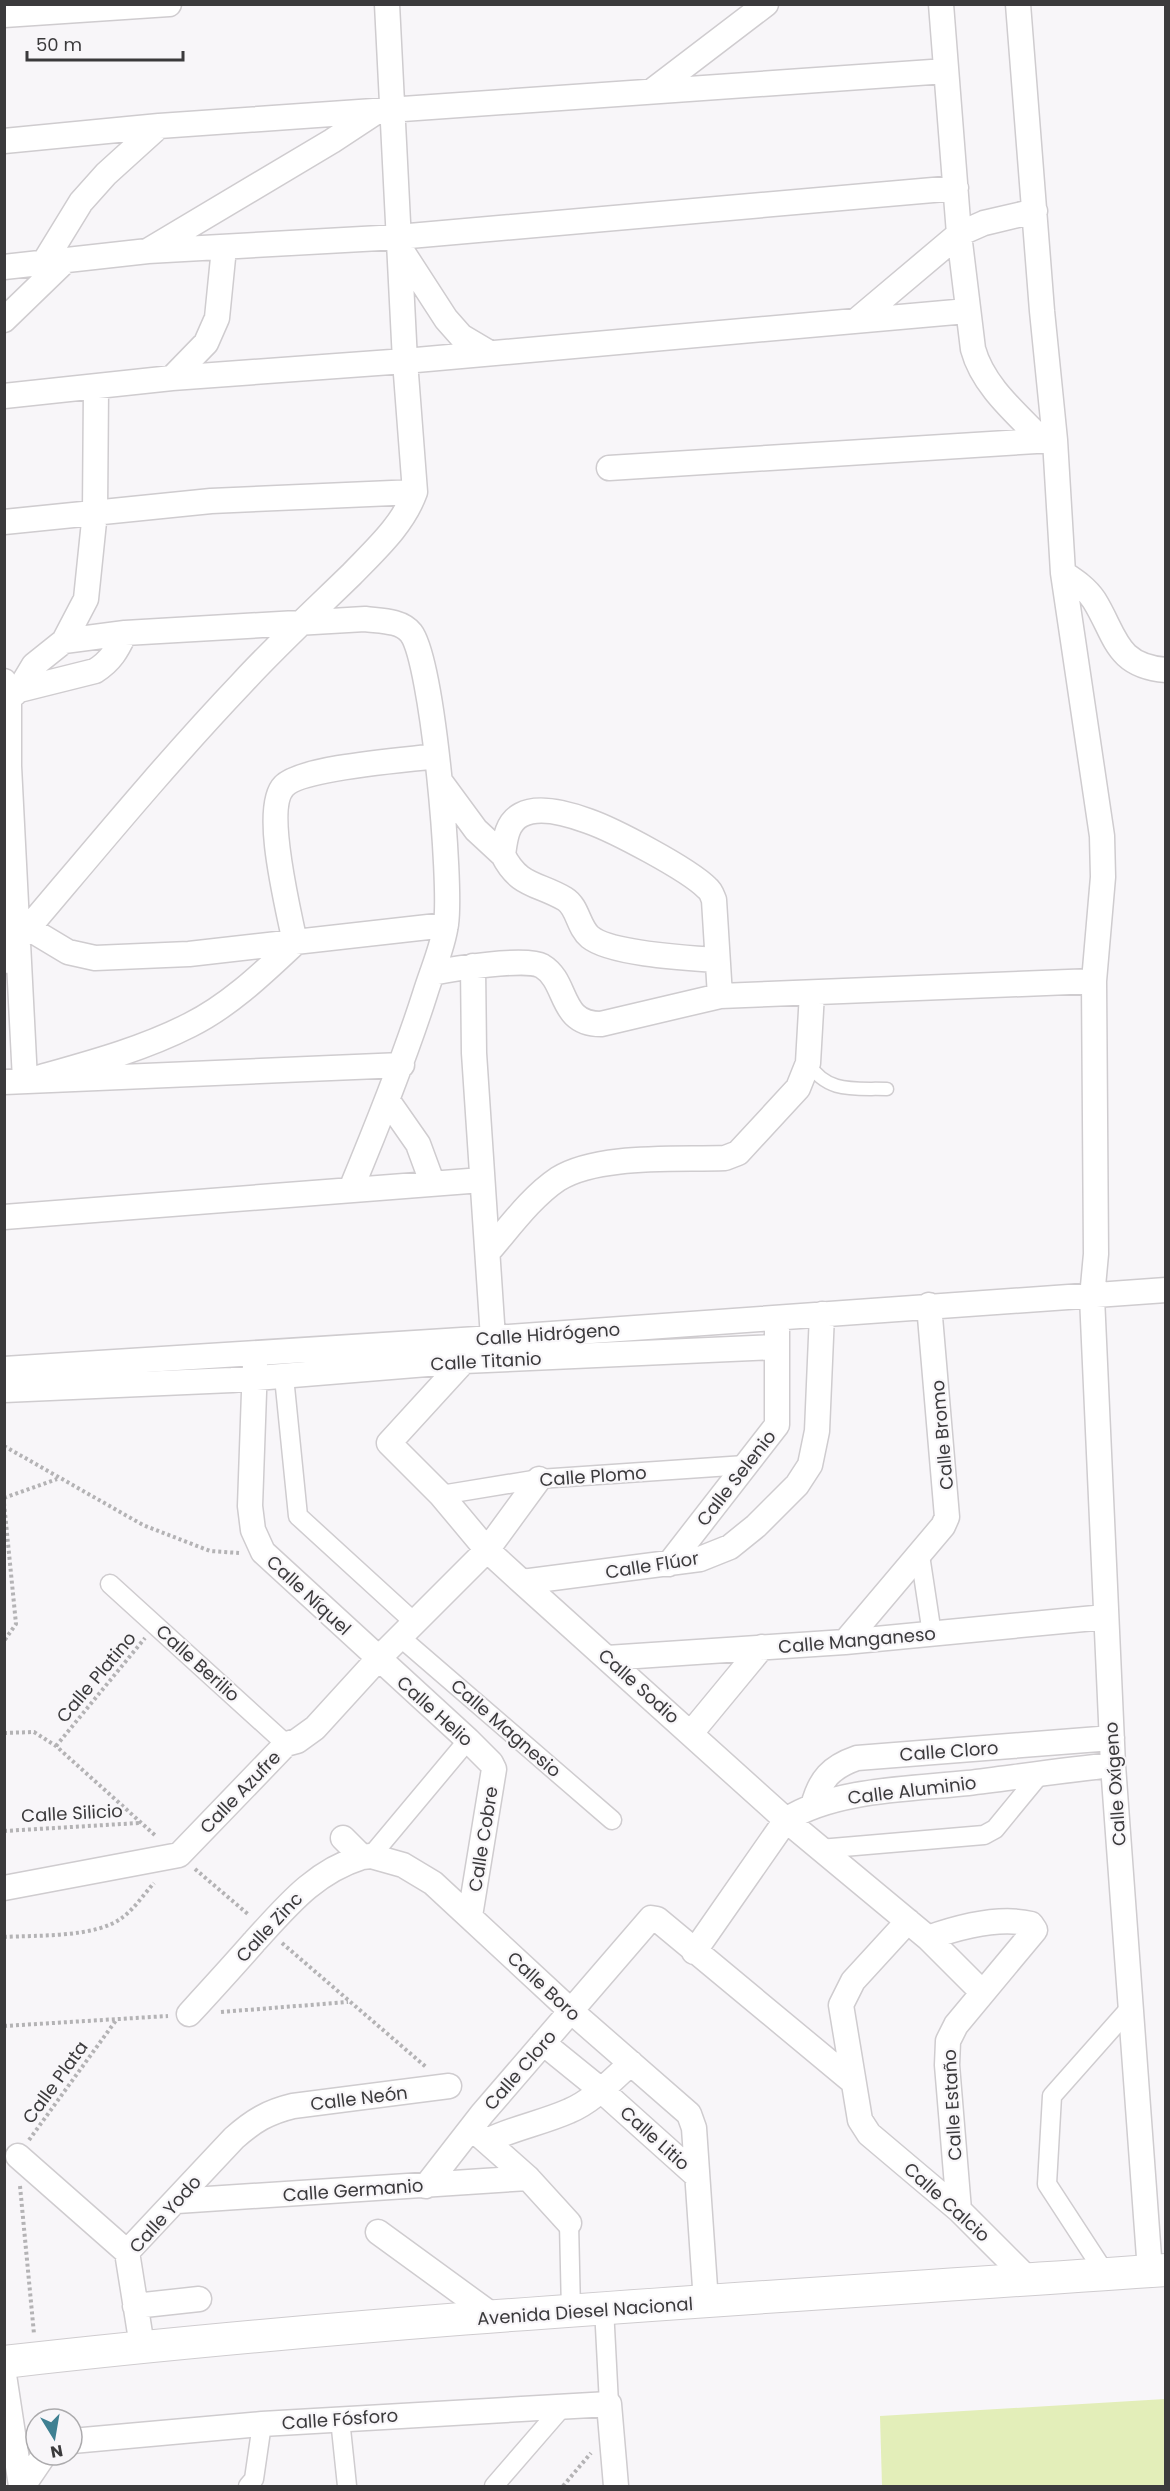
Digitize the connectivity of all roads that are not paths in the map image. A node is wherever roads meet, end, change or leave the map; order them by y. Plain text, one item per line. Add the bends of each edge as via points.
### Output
1 (169, 4) edge
2 (387, 4) edge
3 (766, 4) edge
4 (941, 4) edge
5 (1018, 4) edge
6 (4, 15) edge
7 (946, 71) junction
8 (652, 91) junction
9 (385, 110) junction
10 (159, 126) junction
11 (4, 141) edge
12 (956, 188) junction
13 (1035, 211) junction
14 (959, 234) junction
15 (398, 242) junction
16 (224, 248) junction
17 (148, 251) junction
18 (54, 262) junction
19 (4, 267) edge
20 (967, 310) junction
21 (4, 320) edge
22 (857, 320) junction
23 (488, 352) junction
24 (405, 361) junction
25 (172, 378) junction
26 (96, 388) junction
27 (4, 396) edge
28 (1048, 440) junction
29 (609, 468) dead end
30 (416, 492) junction
31 (95, 512) junction
32 (4, 522) edge
33 (1063, 573) junction
34 (303, 623) junction
35 (125, 633) junction
36 (64, 641) junction
37 (1166, 670) edge
38 (11, 690) edge
39 (436, 756) junction
40 (7, 766) edge
41 (440, 781) junction
42 (503, 855) junction
43 (446, 925) junction
44 (23, 934) junction
45 (295, 943) junction
46 (716, 960) junction
47 (4, 961) edge
48 (473, 966) junction
49 (432, 973) junction
50 (1094, 981) junction
51 (812, 993) junction
52 (720, 996) junction
53 (808, 1063) junction
54 (402, 1065) junction
55 (21, 1080) edge
56 (887, 1089) dead end
57 (388, 1101) junction
58 (482, 1180) junction
59 (432, 1182) junction
60 (351, 1189) junction
61 (4, 1217) edge
62 (488, 1252) junction
63 (1166, 1290) edge
64 (1092, 1297) junction
65 (929, 1305) junction
66 (822, 1314) junction
67 (778, 1317) junction
68 (493, 1338) junction
69 (776, 1347) junction
70 (256, 1354) junction
71 (464, 1362) junction
72 (4, 1369) edge
73 (284, 1377) junction
74 (243, 1380) junction
75 (4, 1390) edge
76 (745, 1465) junction
77 (539, 1479) junction
78 (441, 1496) junction
79 (487, 1550) junction
80 (920, 1555) junction
81 (669, 1564) junction
82 (522, 1582) junction
83 (110, 1584) dead end
84 (1105, 1617) junction
85 (407, 1629) junction
86 (932, 1634) junction
87 (845, 1642) junction
88 (762, 1647) junction
89 (608, 1658) junction
90 (378, 1659) junction
91 (691, 1733) junction
92 (1112, 1738) junction
93 (468, 1740) junction
94 (286, 1744) junction
95 (491, 1763) joint
96 (1113, 1765) junction
97 (1041, 1773) junction
98 (813, 1806) junction
99 (612, 1820) dead end
100 (786, 1820) junction
101 (343, 1838) dead end
102 (820, 1849) junction
103 (367, 1857) junction
104 (4, 1888) edge
105 (470, 1916) junction
106 (908, 1921) junction
107 (928, 1938) junction
108 (694, 1952) junction
109 (982, 1992) junction
110 (1130, 2008) junction
111 (571, 2012) junction
112 (189, 2014) dead end
113 (543, 2043) junction
114 (631, 2063) junction
115 (852, 2081) junction
116 (449, 2086) dead end
117 (601, 2090) junction
118 (270, 2112) joint
119 (479, 2134) junction
120 (18, 2156) road end
121 (698, 2176) junction
122 (528, 2178) junction
123 (426, 2186) junction
124 (177, 2201) junction
125 (959, 2210) junction
126 (568, 2223) joint
127 (378, 2232) dead end
128 (127, 2252) junction
129 (1158, 2270) edge
130 (1105, 2273) junction
131 (1028, 2279) junction
132 (199, 2299) dead end
133 (706, 2302) junction
134 (135, 2306) junction
135 (604, 2308) junction
136 (571, 2311) junction
137 (496, 2318) junction
138 (142, 2346) junction
139 (4, 2362) edge
140 (4, 2375) edge
141 (6, 2404) edge
142 (565, 2404) junction
143 (609, 2404) junction
144 (340, 2419) junction
145 (262, 2424) junction
146 (84, 2440) edge
147 (36, 2467) edge
148 (22, 2487) edge
149 (248, 2487) edge
150 (346, 2487) edge
151 (494, 2487) edge
152 (616, 2487) edge

1 - 6 street
2 - 9 street
3 - 8 street
4 - 7 street
5 - 13 street, Calle Oxígeno
7 - 8 street
7 - 12 street
8 - 9 street
9 - 10 street
9 - 15 street
9 - 17 street
10 - 11 street
10 - 18 street via 81,202
12 - 14 street
12 - 15 street
13 - 14 street via 984,223
13 - 28 street, Calle Oxígeno
14 - 20 street
14 - 22 street
15 - 16 street
15 - 23 street via 446,319 461,336
15 - 24 street
16 - 17 street
16 - 25 street via 217,318 206,343
17 - 18 street
18 - 19 street
18 - 21 street
20 - 22 street
20 - 28 street via 977,364 1004,400
22 - 23 street
23 - 24 street
24 - 25 street
24 - 30 street
25 - 26 street
26 - 27 street
26 - 31 street
28 - 29 street
28 - 33 street, Calle Oxígeno
30 - 31 street via 242,499
30 - 34 street via 397,526
31 - 32 street
31 - 36 street via 86,599
33 - 37 street via 1083,586 1107,630 1136,664
33 - 50 street, Calle Oxígeno via 1102,836 1103,877
34 - 35 street
34 - 39 street via 391,621 410,632 419,648 426,678
34 - 44 street via 243,681 149,785
35 - 36 street
35 - 38 street via 116,652 95,671
36 - 38 street
38 - 40 street
39 - 41 street
39 - 45 street via 320,772 298,778 278,794 274,817
40 - 44 street
41 - 42 street via 476,830
41 - 43 street
42 - 46 street via 522,881 572,905 588,936 598,942 651,954
42 - 46 street via 507,833 521,815 537,811 590,821 707,887 714,900
43 - 45 street
43 - 49 street
44 - 45 street via 95,958 189,954
44 - 47 street
44 - 55 street
45 - 55 street via 250,986 191,1025 124,1053
46 - 52 street
48 - 49 street
48 - 52 street via 543,966 577,1018 587,1024
48 - 58 street
49 - 54 street
50 - 51 street
50 - 64 street, Calle Oxígeno via 1096,1254
51 - 52 street
51 - 53 street
53 - 56 lane via 821,1080 831,1085
53 - 62 street via 798,1088 738,1153 725,1158 583,1167 556,1180
54 - 55 street
54 - 57 street
57 - 59 street via 418,1144
57 - 60 street
58 - 59 street
58 - 62 street
59 - 60 street
60 - 61 street
62 - 68 street
63 - 64 street, Calle Hidrógeno
64 - 65 street, Calle Hidrógeno
64 - 84 street, Calle Oxígeno
65 - 66 street, Calle Hidrógeno
65 - 80 street, Calle Bromo via 947,1517
66 - 67 street, Calle Hidrógeno
66 - 81 street, Calle Flúor via 817,1431 810,1465 756,1526 730,1547 700,1559
67 - 68 street, Calle Hidrógeno
67 - 69 street, Calle Selenio
68 - 70 street, Calle Hidrógeno
69 - 71 street, Calle Titanio
69 - 76 street, Calle Selenio via 777,1425
70 - 72 street, Calle Hidrógeno
70 - 74 street, Calle Níquel
71 - 73 street, Calle Titanio
71 - 78 street, Calle Sodio via 389,1443
73 - 74 street, Calle Titanio
73 - 85 street, Calle Magnesio via 298,1516
74 - 75 street
74 - 90 street, Calle Níquel via 250,1506 253,1530 263,1552
76 - 77 street, Calle Plomo
76 - 81 street, Calle Selenio
77 - 78 street, Calle Plomo
77 - 79 street, Calle Azufre
78 - 79 street, Calle Sodio
79 - 82 street, Calle Sodio
79 - 85 street, Calle Azufre
80 - 86 street
80 - 87 street, Calle Bromo
81 - 82 street, Calle Flúor
82 - 89 street, Calle Sodio
83 - 94 street, Calle Berilio
84 - 86 street, Calle Manganeso
84 - 92 street, Calle Oxígeno
85 - 90 street, Calle Azufre
85 - 99 street, Calle Magnesio
86 - 87 street, Calle Manganeso
87 - 88 street, Calle Manganeso
88 - 89 street, Calle Manganeso
88 - 91 street
89 - 91 street, Calle Sodio
90 - 93 street, Calle Helio
90 - 94 street, Calle Azufre via 315,1728
91 - 100 street, Calle Sodio
92 - 96 street, Calle Oxígeno
92 - 98 street, Calle Cloro via 857,1758 840,1764 825,1776
93 - 95 street, Calle Helio
93 - 103 street, Calle Zinc
94 - 104 street, Calle Azufre via 179,1856
95 - 105 street, Calle Cobre via 494,1769
96 - 97 street, Calle Aluminio
96 - 110 street, Calle Oxígeno
97 - 98 street, Calle Aluminio via 884,1792
97 - 102 street via 995,1829 984,1835
98 - 100 street, Calle Aluminio
100 - 102 street, Calle Sodio
100 - 108 street
101 - 103 street, Calle Boro
102 - 106 street, Calle Sodio
103 - 105 street, Calle Boro via 403,1865 433,1883
103 - 112 street, Calle Zinc via 345,1862 294,1896
105 - 111 street, Calle Boro
106 - 107 street, Calle Sodio
106 - 115 street via 844,1995 842,2018
107 - 109 street, Calle Sodio
107 - 109 street, Calle Estaño via 992,1923 1031,1924 1033,1935
108 - 111 street, Calle Cloro via 651,1918
108 - 115 street, Calle Cloro
109 - 125 street, Calle Estaño via 950,2035 946,2049
110 - 129 street, Calle Oxígeno
110 - 130 street via 1052,2096 1047,2184
111 - 113 street, Calle Cloro
111 - 114 street, Calle Boro
113 - 117 street, Calle Litio
113 - 119 street, Calle Cloro
114 - 117 street
114 - 121 street, Calle Boro via 689,2114
115 - 125 street, Calle Calcio via 863,2128
116 - 118 street, Calle Neón
117 - 119 street via 569,2112 508,2130
117 - 121 street, Calle Litio
118 - 124 street, Calle Yodo via 252,2121 234,2138
119 - 122 street
119 - 123 street, Calle Cloro
120 - 128 street
121 - 133 street, Calle Litio
122 - 123 street, Calle Germanio
122 - 126 street
123 - 124 street, Calle Germanio
124 - 128 street, Calle Yodo
125 - 131 street, Calle Calcio
126 - 136 street
127 - 137 street
128 - 134 street, Calle Yodo
129 - 130 street, Avenida Diesel Nacional
130 - 131 street, Avenida Diesel Nacional
131 - 133 street, Avenida Diesel Nacional
132 - 134 street
133 - 135 street, Avenida Diesel Nacional
134 - 138 street, Calle Yodo
135 - 136 street, Avenida Diesel Nacional
135 - 143 street
136 - 137 street, Avenida Diesel Nacional
137 - 138 street, Avenida Diesel Nacional
138 - 139 street, Avenida Diesel Nacional
140 - 141 street
141 - 148 street
142 - 143 street, Calle Fósforo
142 - 144 street, Calle Fósforo
142 - 151 street
143 - 152 street
144 - 145 street, Calle Fósforo
144 - 150 street
145 - 146 street, Calle Fósforo
145 - 149 street via 254,2480
147 - 148 street

